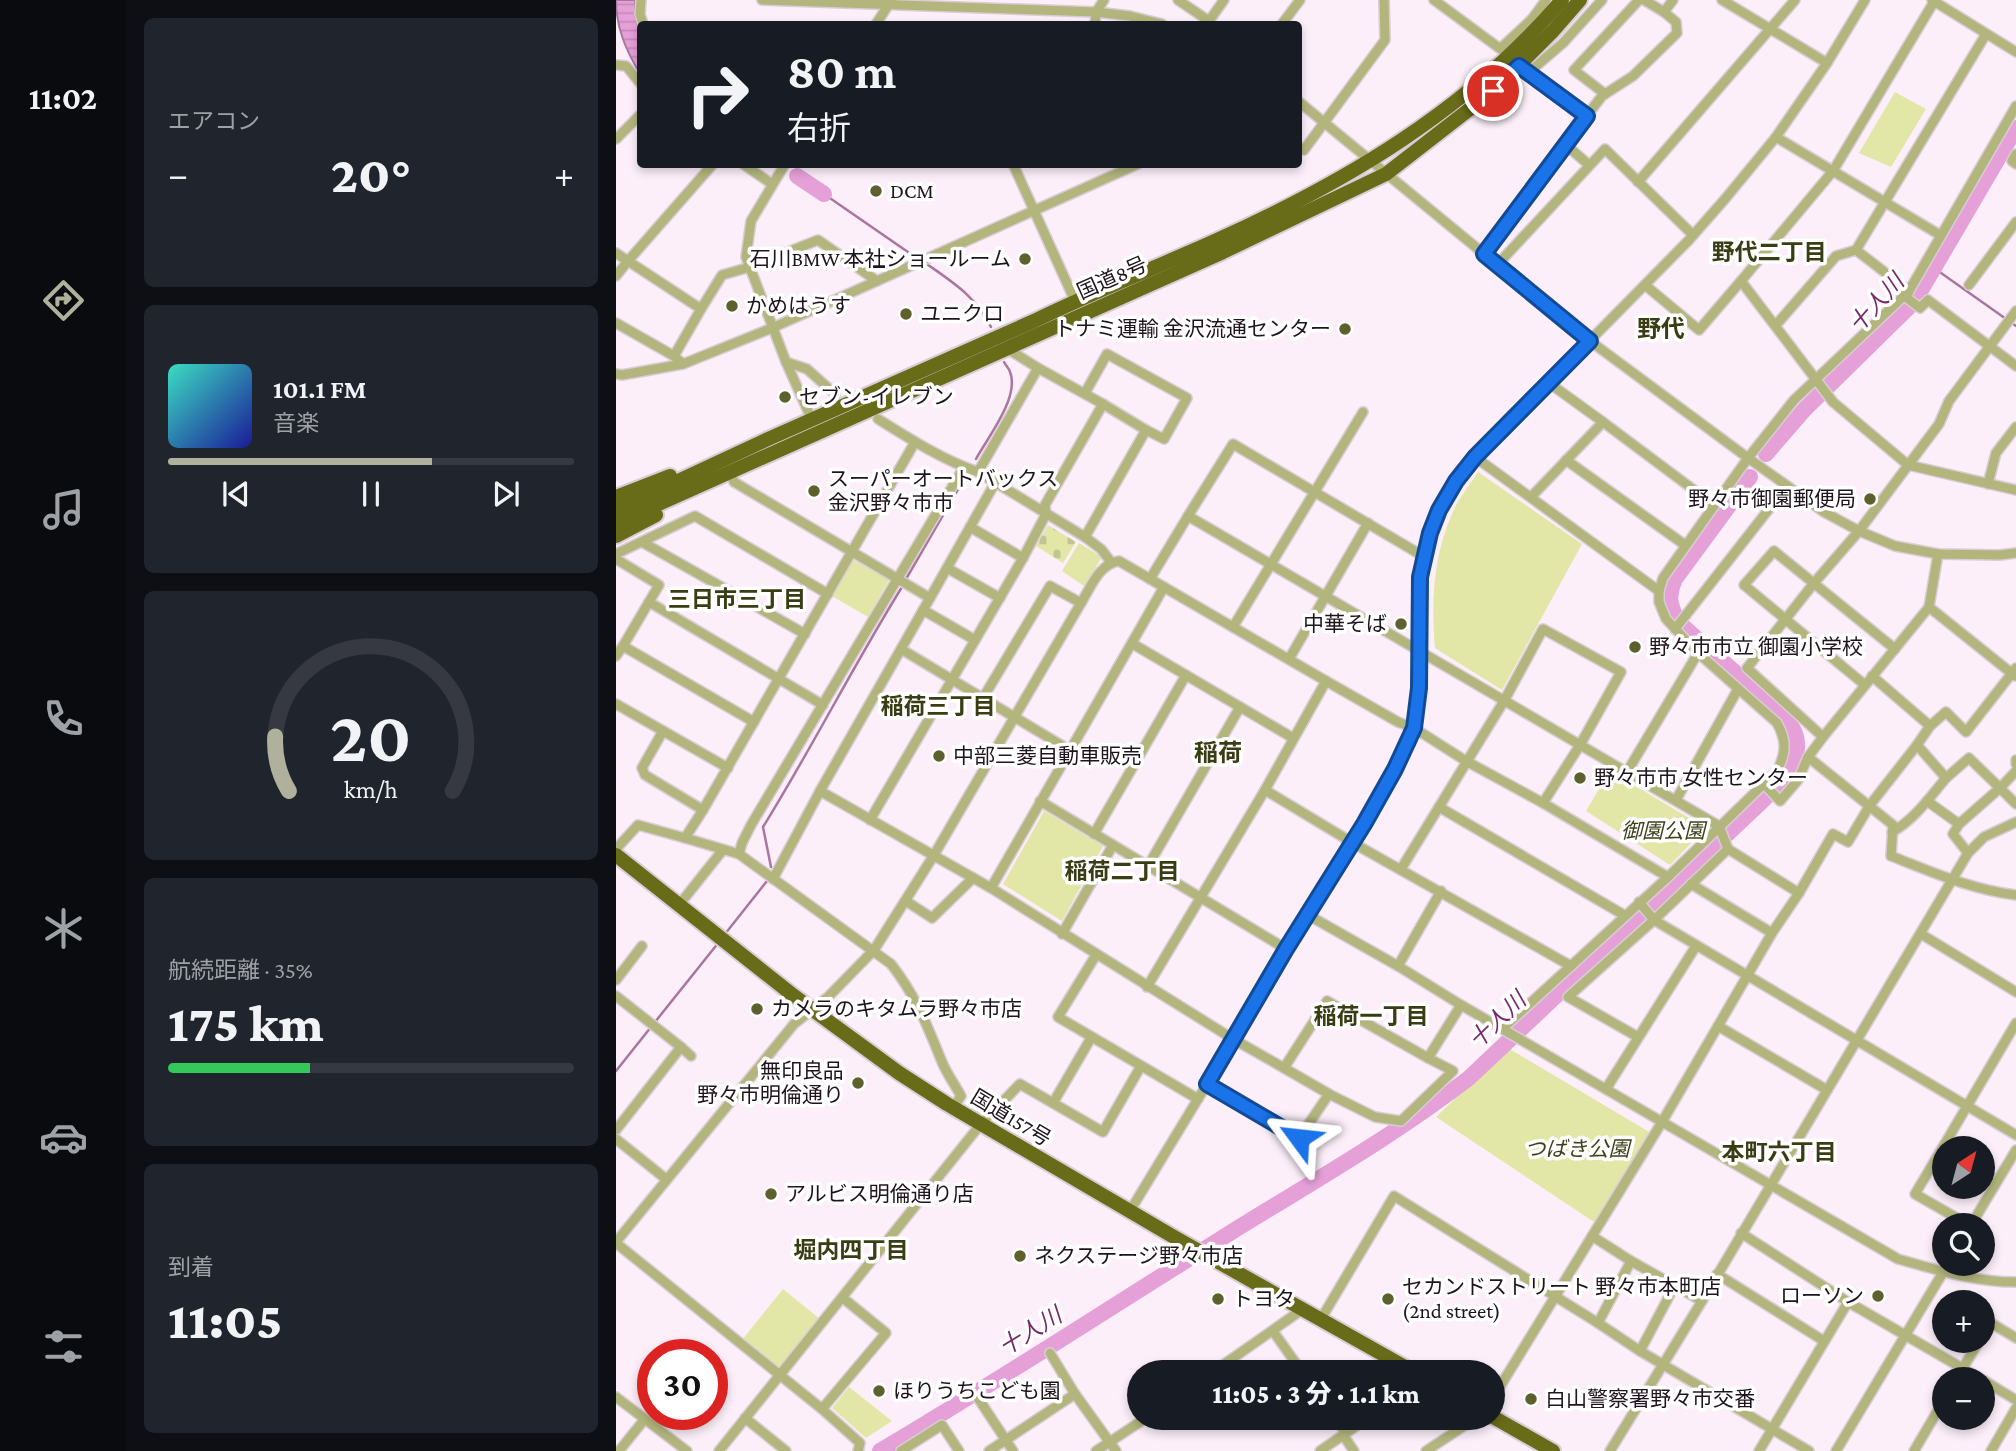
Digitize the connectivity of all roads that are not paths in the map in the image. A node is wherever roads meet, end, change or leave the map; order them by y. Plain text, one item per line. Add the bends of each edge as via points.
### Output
1 (641, 0) edge
2 (762, 0) edge
3 (1104, 0) edge
4 (1178, 0) edge
5 (1224, 0) edge
6 (1300, 0) edge
7 (1384, 0) edge
8 (1434, 0) edge
9 (1546, 0) edge
10 (1562, 0) edge
11 (1580, 0) edge
12 (1602, 0) edge
13 (1641, 0) edge
14 (1673, 0) edge
15 (1795, 0) edge
16 (1865, 0) edge
17 (1934, 0) edge
18 (1729, 2) edge
19 (890, 3) edge
20 (1096, 12) junction
21 (1664, 12) junction
22 (642, 21) edge
23 (878, 21) edge
24 (1095, 21) edge
25 (1150, 21) edge
26 (1284, 21) edge
27 (1771, 30) junction
28 (1986, 34) junction
29 (2016, 52) edge
30 (1514, 61) junction
31 (1827, 63) junction
32 (616, 65) edge
33 (637, 79) edge
34 (1605, 94) junction
35 (1302, 104) edge
36 (2016, 106) edge
37 (1587, 116) junction
38 (637, 118) edge
39 (1326, 122) junction
40 (1776, 136) junction
41 (616, 139) edge
42 (1565, 144) junction
43 (1302, 149) edge
44 (2016, 154) edge
45 (1372, 161) junction
46 (2016, 164) edge
47 (1590, 165) junction
48 (709, 168) edge
49 (750, 168) edge
50 (782, 168) edge
51 (1015, 168) edge
52 (1129, 168) edge
53 (1833, 171) junction
54 (1386, 174) junction
55 (773, 182) junction
56 (1638, 182) junction
57 (1886, 202) junction
58 (1034, 210) junction
59 (2016, 222) edge
60 (1693, 234) junction
61 (1940, 235) junction
62 (1856, 250) junction
63 (616, 253) edge
64 (1484, 254) junction
65 (628, 261) junction
66 (1498, 264) junction
67 (750, 267) junction
68 (616, 276) edge
69 (877, 281) junction
70 (1741, 281) junction
71 (1645, 285) junction
72 (1969, 285) dead end
73 (1908, 294) junction
74 (1075, 301) junction
75 (701, 309) junction
76 (2012, 317) edge
77 (616, 323) edge
78 (1776, 325) junction
79 (772, 328) junction
80 (1590, 341) junction
81 (1989, 346) junction
82 (1008, 349) junction
83 (674, 356) junction
84 (786, 362) junction
85 (683, 364) junction
86 (2016, 366) edge
87 (1038, 368) junction
88 (616, 374) edge
89 (1817, 382) junction
90 (1549, 383) junction
91 (1085, 393) junction
92 (835, 394) dead end
93 (1103, 404) junction
94 (1363, 412) dead end
95 (878, 419) dead end
96 (812, 420) junction
97 (1602, 422) junction
98 (2016, 427) edge
99 (1146, 430) junction
100 (768, 439) junction
101 (915, 442) junction
102 (1475, 457) junction
103 (1748, 458) junction
104 (1566, 460) junction
105 (1908, 465) junction
106 (964, 467) junction
107 (978, 472) junction
108 (725, 475) junction
109 (995, 483) junction
110 (1988, 484) junction
111 (1787, 486) junction
112 (2016, 490) edge
113 (1314, 491) junction
114 (616, 496) edge
115 (1531, 497) junction
116 (1714, 505) junction
117 (616, 510) edge
118 (1046, 514) junction
119 (1188, 516) junction
120 (616, 523) edge
121 (1368, 523) junction
122 (970, 527) junction
123 (1859, 531) junction
124 (616, 536) edge
125 (1085, 537) junction
126 (642, 542) junction
127 (1685, 545) junction
128 (852, 551) junction
129 (2016, 553) edge
130 (1938, 554) junction
131 (1423, 556) junction
132 (616, 557) edge
133 (1023, 558) junction
134 (1111, 562) junction
135 (1270, 565) junction
136 (947, 568) junction
137 (898, 579) junction
138 (1150, 579) junction
139 (1814, 583) junction
140 (1164, 587) junction
141 (1659, 591) junction
142 (828, 594) junction
143 (1326, 597) junction
144 (930, 598) junction
145 (1000, 598) junction
146 (649, 602) junction
147 (1081, 603) junction
148 (1929, 607) junction
149 (923, 610) junction
150 (1785, 619) junction
151 (1233, 626) junction
152 (1676, 627) junction
153 (805, 634) junction
154 (975, 640) junction
155 (1132, 644) junction
156 (623, 646) junction
157 (901, 649) junction
158 (1895, 649) junction
159 (1419, 650) junction
160 (1698, 653) junction
161 (616, 656) edge
162 (1289, 659) junction
163 (2015, 672) edge
164 (1186, 675) junction
165 (1872, 676) junction
166 (779, 679) junction
167 (952, 680) junction
168 (1326, 681) junction
169 (1865, 685) junction
170 (1738, 689) junction
171 (983, 698) junction
172 (1504, 701) junction
173 (616, 704) edge
174 (823, 705) junction
175 (1240, 706) junction
176 (1015, 717) junction
177 (754, 722) junction
178 (1930, 726) junction
179 (1414, 728) junction
180 (663, 731) junction
181 (1823, 737) junction
182 (1293, 738) junction
183 (1580, 745) junction
184 (1917, 745) junction
185 (1071, 751) junction
186 (1808, 757) junction
187 (1466, 761) junction
188 (728, 768) junction
189 (2016, 771) edge
190 (1626, 772) junction
191 (1945, 778) junction
192 (1766, 785) junction
193 (2000, 788) junction
194 (1265, 790) junction
195 (820, 791) junction
196 (1676, 800) junction
197 (1927, 800) junction
198 (1040, 801) junction
199 (1543, 803) junction
200 (2016, 804) edge
201 (1870, 806) junction
202 (1438, 807) junction
203 (703, 810) junction
204 (870, 820) junction
205 (2016, 822) edge
206 (1959, 824) junction
207 (1720, 829) junction
208 (1892, 832) junction
209 (1094, 834) junction
210 (685, 838) junction
211 (1353, 842) junction
212 (1113, 845) junction
213 (1727, 847) junction
214 (616, 849) edge
215 (722, 850) junction
216 (1968, 853) junction
217 (739, 854) junction
218 (616, 855) edge
219 (934, 855) junction
220 (1148, 866) junction
221 (1401, 869) junction
222 (1668, 877) junction
223 (973, 878) junction
224 (773, 879) junction
225 (1953, 880) junction
226 (1692, 884) junction
227 (991, 888) junction
228 (1441, 891) junction
229 (1799, 893) junction
230 (2016, 895) edge
231 (1200, 897) junction
232 (906, 901) junction
233 (1640, 904) junction
234 (679, 905) junction
235 (1308, 915) junction
236 (1624, 915) junction
237 (1652, 918) junction
238 (1772, 933) junction
239 (1062, 934) junction
240 (1921, 934) junction
241 (642, 946) dead end
242 (1696, 946) junction
243 (1286, 949) junction
244 (874, 950) junction
245 (1096, 955) junction
246 (1398, 966) junction
247 (1571, 966) junction
248 (1749, 976) junction
249 (616, 980) edge
250 (1147, 987) junction
251 (2016, 992) edge
252 (618, 1002) edge
253 (1461, 1005) junction
254 (811, 1009) junction
255 (2016, 1023) edge
256 (1718, 1026) junction
257 (1504, 1030) junction
258 (1638, 1037) junction
259 (1091, 1038) junction
260 (1233, 1040) junction
261 (1857, 1040) junction
262 (681, 1047) junction
263 (691, 1055) dead end
264 (1428, 1058) junction
265 (1141, 1066) junction
266 (1284, 1068) junction
267 (1207, 1084) junction
268 (1606, 1089) junction
269 (1827, 1090) junction
270 (1329, 1094) junction
271 (1198, 1099) junction
272 (1054, 1103) junction
273 (1967, 1106) junction
274 (953, 1108) junction
275 (1662, 1122) junction
276 (980, 1125) junction
277 (616, 1130) edge
278 (2016, 1135) edge
279 (1951, 1136) edge
280 (616, 1139) edge
281 (2016, 1150) edge
282 (2006, 1165) junction
283 (1932, 1168) edge
284 (2016, 1171) edge
285 (666, 1179) junction
286 (1995, 1182) edge
287 (1770, 1186) junction
288 (1130, 1211) junction
289 (1949, 1213) edge
290 (1741, 1233) junction
291 (1592, 1236) junction
292 (616, 1242) edge
293 (1632, 1261) junction
294 (1932, 1266) edge
295 (1717, 1274) junction
296 (1940, 1276) edge
297 (1972, 1276) edge
298 (2016, 1282) edge
299 (1675, 1285) junction
300 (843, 1297) junction
301 (1555, 1297) junction
302 (1702, 1301) junction
303 (1849, 1302) junction
304 (1303, 1309) junction
305 (1321, 1319) junction
306 (1598, 1323) junction
307 (1995, 1325) edge
308 (1273, 1331) junction
309 (1906, 1335) junction
310 (2016, 1338) edge
311 (1824, 1341) junction
312 (1640, 1351) junction
313 (1050, 1353) dead end
314 (1231, 1360) edge
315 (1294, 1360) edge
316 (1393, 1360) edge
317 (1663, 1365) junction
318 (1961, 1367) edge
319 (779, 1375) junction
320 (1505, 1378) edge
321 (1995, 1388) edge
322 (1075, 1394) junction
323 (616, 1397) edge
324 (978, 1398) dead end
325 (2016, 1400) edge
326 (2016, 1408) edge
327 (822, 1409) junction
328 (637, 1414) edge
329 (745, 1418) junction
330 (1932, 1420) edge
331 (1505, 1424) edge
332 (637, 1429) edge
333 (1773, 1429) junction
334 (658, 1430) edge
335 (1128, 1430) edge
336 (1342, 1430) edge
337 (1350, 1430) edge
338 (1458, 1430) edge
339 (1344, 1434) junction
340 (1006, 1440) junction
341 (1110, 1442) junction
342 (619, 1451) edge
343 (687, 1451) edge
344 (719, 1451) edge
345 (786, 1451) edge
346 (858, 1451) edge
347 (901, 1451) edge
348 (959, 1451) edge
349 (989, 1451) edge
350 (1013, 1451) edge
351 (1096, 1451) edge
352 (1116, 1451) edge
353 (1320, 1451) edge
354 (1354, 1451) edge
355 (1426, 1451) edge
356 (1553, 1451) edge
357 (1609, 1451) edge
358 (1759, 1451) edge
359 (1809, 1451) edge
360 (1836, 1451) edge
361 (1914, 1451) edge
362 (1991, 1451) edge

1 - 22 street
2 - 19 street
3 - 20 street
4 - 5 street via 1209,21
6 - 26 street
7 - 39 street via 1385,40
8 - 30 street
9 - 30 street via 1532,19
10 - 30 highway, 国道8号
11 - 30 highway, 国道8号 via 1553,32
12 - 30 street via 1563,43
13 - 21 street
13 - 34 street via 1574,70
14 - 21 street
15 - 27 street
16 - 31 street
17 - 28 street
17 - 53 street
18 - 27 street
19 - 20 street
19 - 23 street
20 - 24 street
20 - 25 street
21 - 34 street via 1676,22 1677,33 1633,76
27 - 31 street
27 - 56 street
28 - 29 street
28 - 57 street
30 - 37 street
30 - 45 highway, 国道8号
30 - 54 highway, 国道8号 via 1493,91
31 - 40 street
32 - 33 street via 626,66
34 - 37 street
35 - 39 street
36 - 61 street
37 - 42 street
38 - 41 street
39 - 43 street
39 - 45 street
40 - 53 street
40 - 60 street
42 - 47 street
42 - 64 street
44 - 46 street via 2012,161
45 - 54 street
45 - 74 highway, 国道8号 via 1215,241
47 - 56 street via 1605,149
47 - 66 street
48 - 65 street
49 - 55 street
50 - 55 street
51 - 58 street
52 - 58 street
53 - 57 street
53 - 70 street
54 - 64 street
54 - 82 highway, 国道8号
55 - 67 street via 751,221 746,257
56 - 60 street
57 - 61 street
57 - 62 street
58 - 69 street
58 - 74 street
59 - 72 street
60 - 71 street
61 - 73 street
62 - 73 street
62 - 78 street via 1836,256
63 - 65 street
64 - 66 street
65 - 68 street
65 - 75 street
66 - 80 street
67 - 69 street via 818,240
67 - 75 street via 722,275
67 - 79 street
69 - 79 street
70 - 71 street via 1699,330
70 - 78 street
71 - 80 street
73 - 81 street via 1920,308 1928,300
73 - 89 street
74 - 96 highway, 国道8号
75 - 83 street
76 - 81 street
77 - 83 street
78 - 89 street
79 - 84 street
79 - 85 street
80 - 90 street
80 - 103 street
81 - 86 street
81 - 105 street
82 - 87 street
82 - 108 highway, 国道8号
83 - 85 street
84 - 92 street via 807,369
84 - 96 street
85 - 88 street
87 - 91 street
87 - 107 street
89 - 103 street via 1794,401
89 - 105 street via 1833,402
90 - 97 street
90 - 102 street
91 - 93 street
91 - 99 street via 1107,354 1187,398 1164,439
93 - 99 street
93 - 118 street via 1045,505
94 - 113 street
95 - 101 street
96 - 100 highway, 国道8号
97 - 104 street
97 - 116 street
98 - 110 street via 1996,453
99 - 125 street
100 - 114 highway
100 - 117 highway, 国道8号
101 - 106 street
101 - 128 street
102 - 115 street
102 - 131 street via 1439,510
103 - 111 street
103 - 116 street
104 - 115 street
104 - 127 street
105 - 110 street
105 - 123 street
106 - 107 street
106 - 137 street
107 - 109 street
108 - 120 highway, 国道8号
108 - 124 highway
108 - 128 street
109 - 118 street
109 - 122 street
110 - 112 street
111 - 123 street
111 - 152 street
113 - 119 street via 1233,444
113 - 121 street
113 - 135 street
115 - 141 street
116 - 127 street
118 - 125 street
118 - 133 street
119 - 135 street
119 - 138 street
121 - 131 street
121 - 143 street
122 - 133 street
122 - 136 street
123 - 130 street via 1895,546
123 - 139 street
125 - 134 street
126 - 132 street
126 - 142 street via 695,516
126 - 153 street
127 - 141 street
128 - 137 street
128 - 142 street
129 - 130 street
130 - 148 street
131 - 159 street
132 - 146 street via 659,585
133 - 145 street
134 - 138 street via 1119,561
134 - 147 street
135 - 143 street
135 - 151 street
136 - 144 street
136 - 145 street
137 - 144 street
137 - 174 street
138 - 140 street
139 - 150 street
139 - 150 street via 1774,551 1744,585
139 - 158 street
140 - 151 street
140 - 155 street
141 - 152 street via 1666,618
142 - 153 street
143 - 159 street
143 - 162 street
144 - 149 street
145 - 154 street
146 - 156 street
146 - 166 street
147 - 171 street via 1050,586
147 - 176 street
148 - 158 street
148 - 163 street
149 - 154 street
149 - 157 street
150 - 169 street
150 - 181 street via 1747,667
151 - 162 street
152 - 160 street
153 - 166 street
154 - 167 street
155 - 164 street
155 - 185 street
156 - 161 street
156 - 177 street
157 - 167 street
157 - 195 street
158 - 165 street
159 - 172 street
159 - 179 street
160 - 170 street
160 - 190 street
162 - 168 street
163 - 178 street via 1966,732 1946,712
164 - 175 street
164 - 209 street
165 - 169 street
165 - 178 street
166 - 174 street
166 - 177 street
167 - 171 street
167 - 204 street
168 - 179 street
168 - 182 street
169 - 181 street
170 - 192 street via 1777,723 1785,737 1785,756
170 - 196 street
171 - 176 street
172 - 183 street
172 - 183 street via 1544,629 1621,672
172 - 187 street
173 - 180 street
174 - 217 street via 751,825
175 - 182 street
175 - 220 street
176 - 185 street
176 - 219 street
177 - 188 street
178 - 184 street
179 - 187 street
179 - 211 street
180 - 188 street
180 - 203 street via 642,768 645,775
181 - 186 street
182 - 194 street
183 - 190 street
183 - 199 street
184 - 191 street
184 - 201 street
185 - 198 street
186 - 192 street via 1798,780 1780,801
186 - 201 street
187 - 199 street
187 - 202 street
188 - 203 street
189 - 193 street
190 - 196 street
191 - 193 street via 1969,758
191 - 197 street
192 - 207 street
193 - 200 street
193 - 206 street
194 - 211 street
194 - 231 street
195 - 204 street
195 - 224 street
196 - 207 street
197 - 206 street
197 - 208 street
198 - 209 street
198 - 227 street
199 - 222 street
201 - 208 street via 1893,825
201 - 229 street via 1848,842 1833,834
202 - 221 street
202 - 236 street
203 - 210 street
204 - 219 street
205 - 216 street via 1984,837
206 - 216 street via 1953,834
207 - 213 street
207 - 222 street
208 - 225 street via 1891,856
209 - 212 street
210 - 214 street via 638,825
210 - 215 street
211 - 221 street
211 - 235 street
212 - 220 street
212 - 239 street
213 - 226 street
213 - 229 street
215 - 217 street
215 - 234 street
216 - 225 street
217 - 224 street
218 - 234 highway, 国道157号
219 - 223 street
219 - 232 street
220 - 231 street
221 - 228 street
222 - 233 street
223 - 227 street
223 - 232 street via 933,918
224 - 244 street
225 - 230 street
225 - 240 street
226 - 237 street
226 - 238 street
227 - 239 street
228 - 246 street
228 - 247 street
229 - 238 street
231 - 243 street
231 - 250 street
232 - 244 street
233 - 236 street
233 - 237 street
234 - 254 highway, 国道157号
235 - 243 street
235 - 246 street
236 - 247 street
237 - 242 street
237 - 258 street via 1568,997
238 - 248 street
239 - 245 street
240 - 251 street
240 - 261 street
241 - 249 street
242 - 248 street
242 - 258 street
243 - 260 street
244 - 254 street
244 - 274 street via 905,982 929,1026 961,1096
245 - 250 street
245 - 259 street via 1058,1017
246 - 253 street
247 - 257 street
248 - 256 street
248 - 261 street
250 - 260 street
252 - 262 street
253 - 257 street
253 - 264 street
254 - 274 highway, 国道157号
254 - 285 street
255 - 273 street
256 - 269 street
256 - 275 street
257 - 268 street
258 - 268 street
259 - 265 street
259 - 272 street
260 - 266 street
260 - 267 street
261 - 269 street
261 - 273 street
262 - 263 street
262 - 277 street
264 - 266 street via 1326,1001
264 - 270 street via 1453,1071 1401,1121 1375,1117
265 - 271 street
265 - 272 street via 1103,1132
266 - 270 street
267 - 270 street via 1299,1138
267 - 271 street
268 - 275 street
269 - 287 street
271 - 288 street
272 - 276 street via 1020,1084
273 - 278 street
273 - 279 street
274 - 276 highway, 国道157号
275 - 287 street
275 - 291 street
276 - 288 highway, 国道157号
276 - 300 street
280 - 285 street
281 - 282 street
282 - 284 street
282 - 286 street
283 - 289 street via 1915,1194
285 - 292 street
287 - 290 street
287 - 294 street via 1898,1259
288 - 304 highway, 国道157号
290 - 295 street
290 - 303 street
291 - 293 street
291 - 301 street
292 - 319 street
293 - 299 street
293 - 306 street
295 - 302 street
295 - 311 street
296 - 309 street
297 - 298 street
299 - 302 street
299 - 312 street
300 - 319 street
300 - 327 street via 887,1333
301 - 305 street via 1394,1196
301 - 306 street
301 - 320 street
302 - 317 street
303 - 309 street
303 - 311 street
304 - 305 highway, 国道157号
304 - 308 street
305 - 316 highway, 国道157号
306 - 312 street
307 - 310 street
308 - 314 street
308 - 315 street
309 - 318 street
309 - 360 street
311 - 333 street
312 - 317 street
313 - 322 street
317 - 333 street
317 - 357 street
319 - 327 street
319 - 329 street
321 - 325 street
322 - 340 street
322 - 341 street
323 - 328 street
324 - 340 street
326 - 362 street
327 - 346 street via 860,1443
329 - 344 street
329 - 345 street
330 - 361 street
331 - 356 highway
332 - 342 street
333 - 358 street
333 - 359 street
334 - 343 street
335 - 341 street
336 - 339 street
337 - 339 street
338 - 355 street
339 - 353 street
339 - 354 street
340 - 349 street
340 - 350 street
341 - 351 street
341 - 352 street
347 - 348 street via 942,1425

